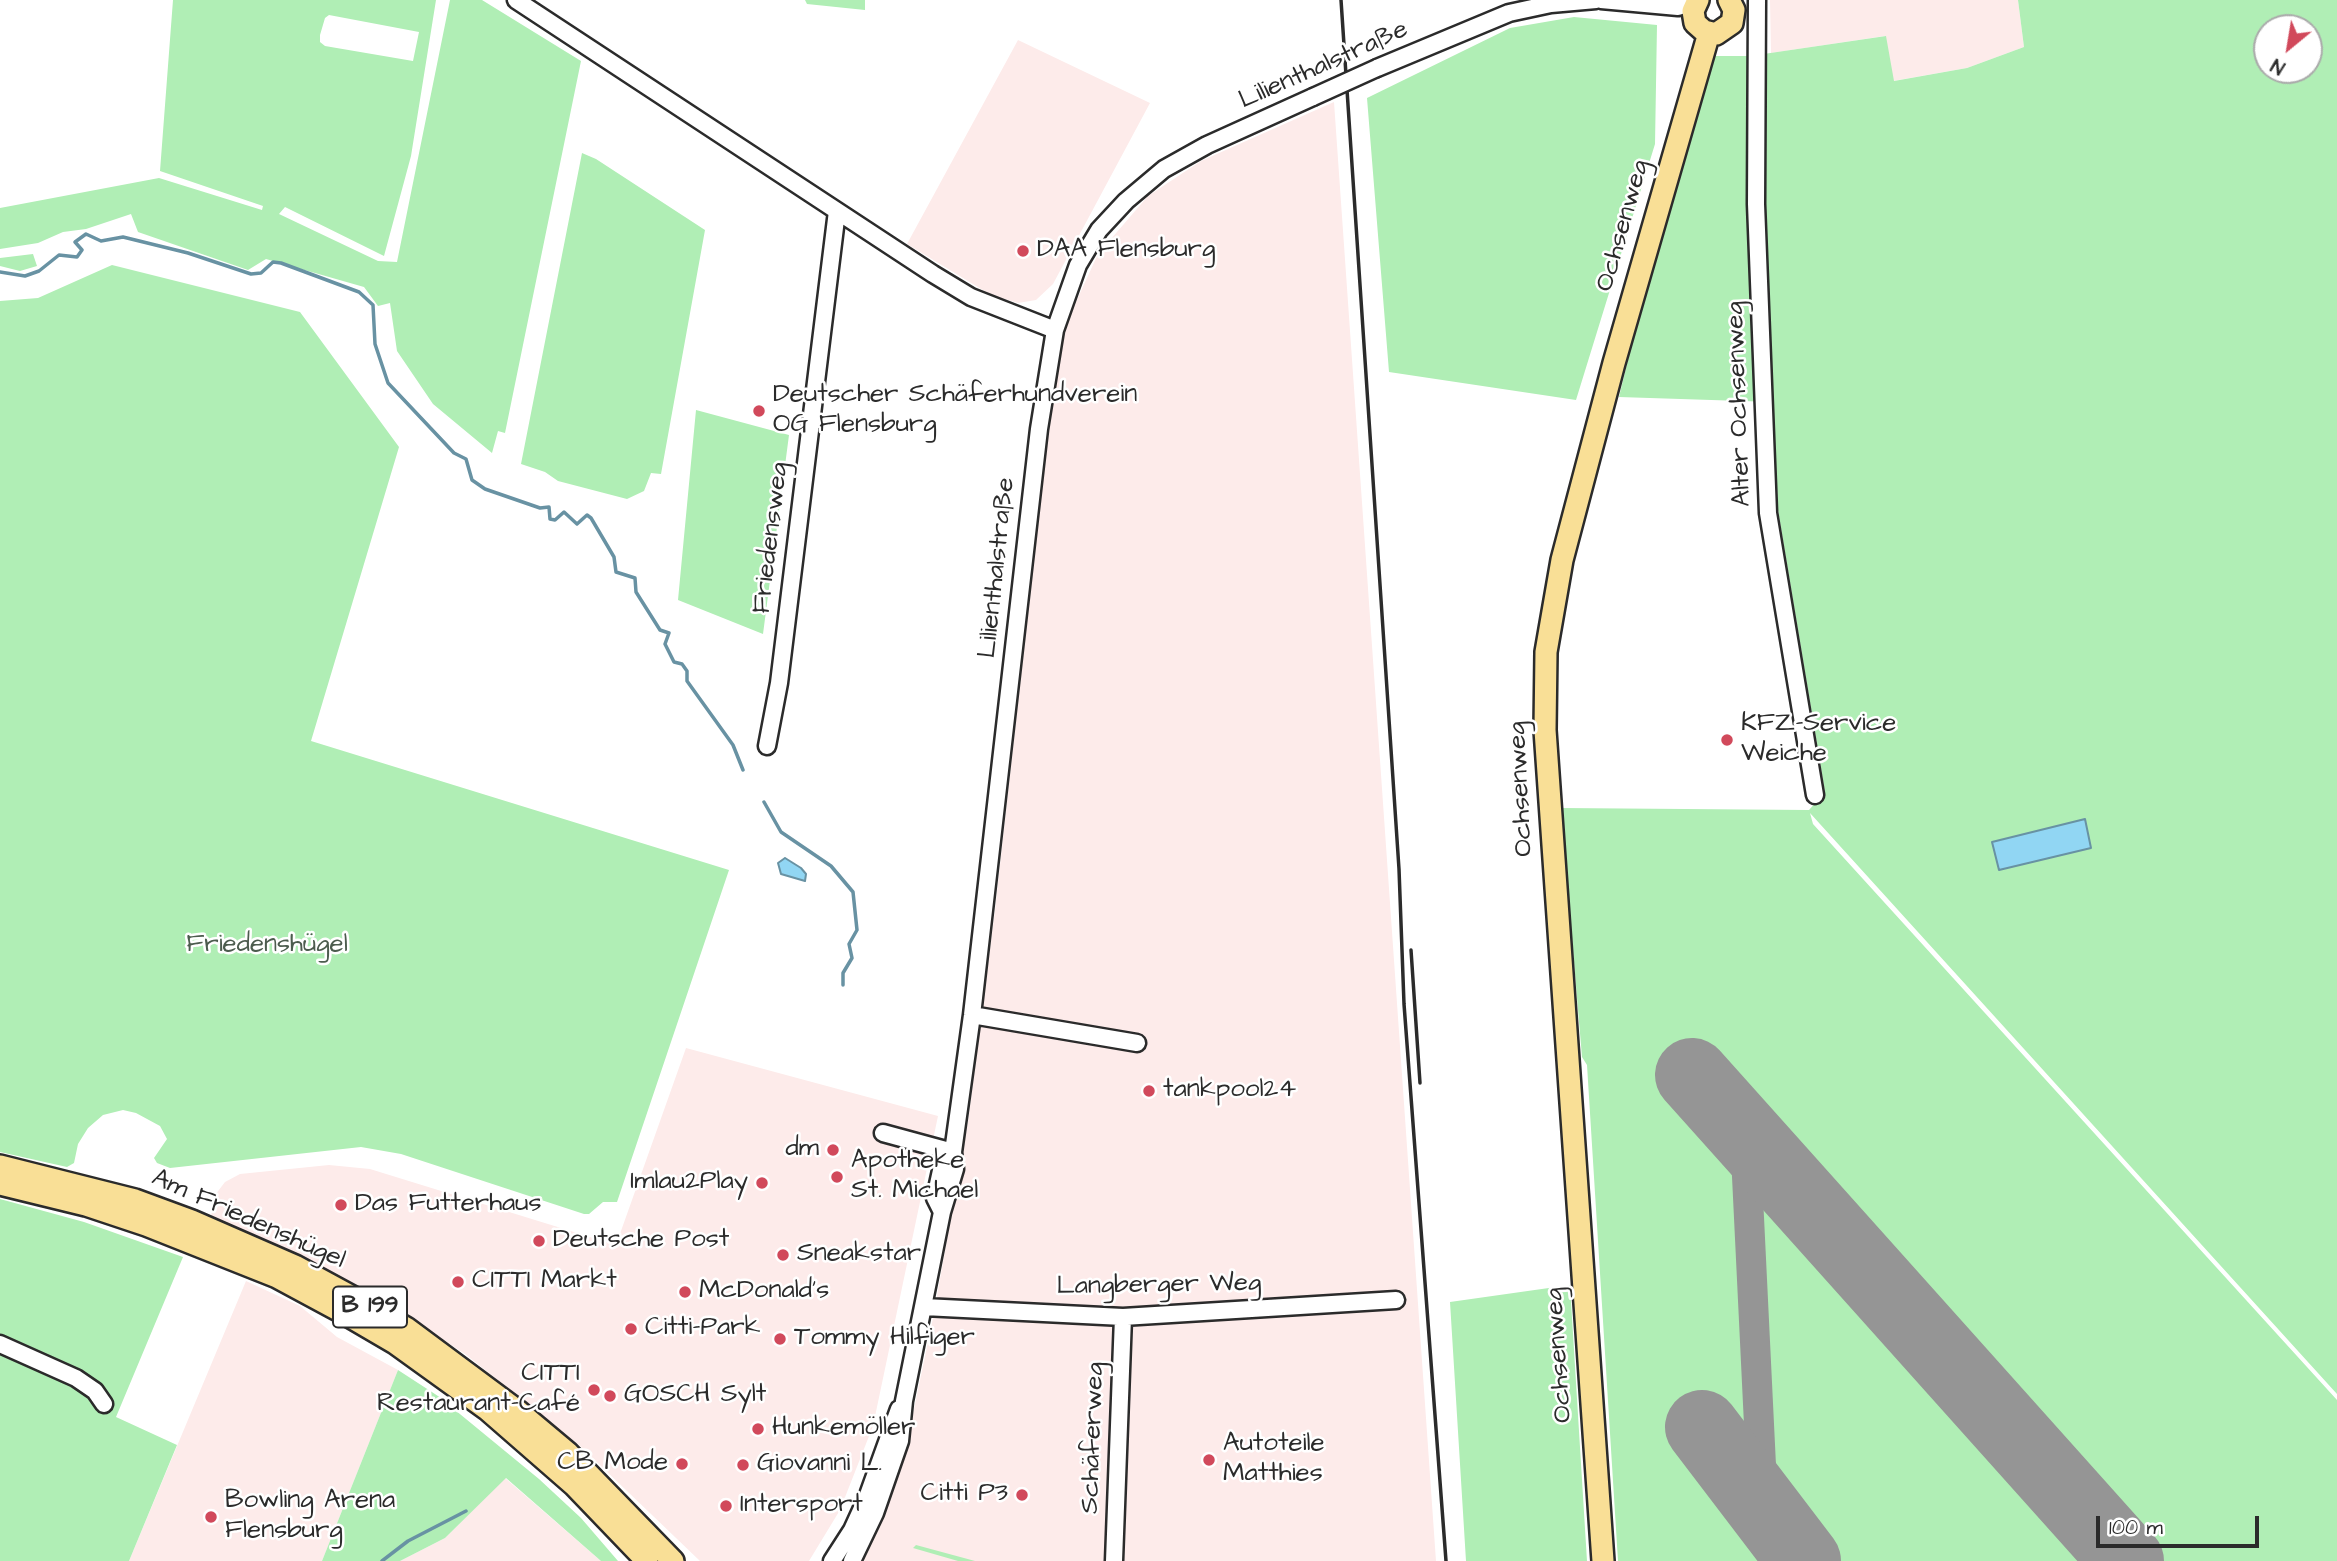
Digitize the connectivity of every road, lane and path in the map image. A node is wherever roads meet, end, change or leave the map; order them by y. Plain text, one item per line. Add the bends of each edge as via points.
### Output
1 (516, 0) edge
2 (1598, 0) edge
3 (1698, 0) edge
4 (1757, 4) edge
5 (1657, 5) junction
6 (1731, 5) edge
7 (1702, 28) junction
8 (837, 211) junction
9 (1055, 330) junction
10 (767, 746) dead end
11 (1815, 795) dead end
12 (972, 1014) junction
13 (1137, 1043) dead end
14 (883, 1133) dead end
15 (953, 1152) junction
16 (0, 1166) edge
17 (0, 1184) edge
18 (1396, 1300) dead end
19 (923, 1307) junction
20 (1123, 1317) junction
21 (0, 1344) edge
22 (904, 1401) junction
23 (104, 1405) dead end
24 (840, 1558) edge
25 (647, 1561) edge
26 (673, 1561) edge
27 (1114, 1561) edge
28 (1603, 1561) edge

1 - 8 street
2 - 5 street, Lilienthalstraße
2 - 9 street, Lilienthalstraße, bridge via 1509,13 1313,96 1164,169 1099,230 1079,265
3 - 5 street, Lilienthalstraße via 1685,6
3 - 7 main road, Ochsenweg via 1693,11
4 - 6 street, Alter Ochsenweg
4 - 11 street, Alter Ochsenweg via 1756,204 1768,513
5 - 7 street, Lilienthalstraße via 1677,10
6 - 7 main road via 1728,28
7 - 28 main road, Ochsenweg via 1569,534 1546,652 1545,730
8 - 9 street via 971,297
8 - 10 street, Friedensweg via 779,683
9 - 12 street, Lilienthalstraße via 1039,429
12 - 13 street
12 - 15 street, Lilienthalstraße
14 - 15 street
15 - 19 street, Lilienthalstraße via 942,1167 935,1198 942,1212
16 - 26 main road, Am Friedenshügel / B 199 via 135,1200 192,1221 295,1266 364,1304 465,1370 519,1412 568,1454
17 - 25 main road, Am Friedenshügel / B 199 via 146,1225 277,1278 342,1312 395,1343 488,1410 574,1485
18 - 20 street, Langberger Weg
19 - 20 street, Langberger Weg
19 - 22 street, Lilienthalstraße
20 - 27 street, Schäferweg
21 - 23 street via 76,1378 95,1391
22 - 24 street, Lilienthalstraße
22 - 24 street, Lilienthalstraße via 889,1477

